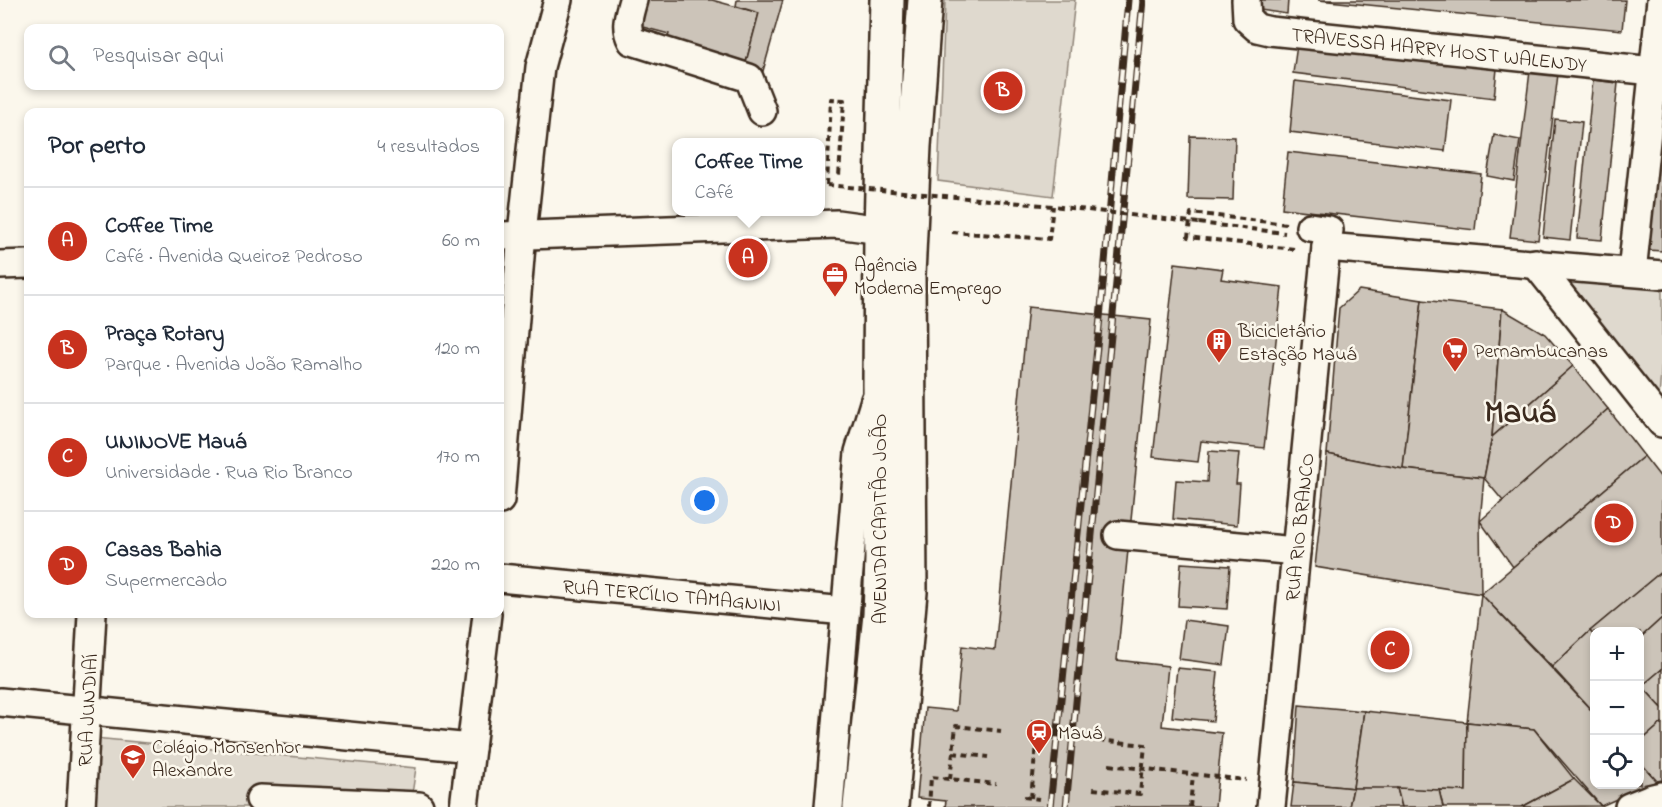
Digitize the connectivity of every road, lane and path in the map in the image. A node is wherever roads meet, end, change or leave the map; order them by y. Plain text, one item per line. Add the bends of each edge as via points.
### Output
1 (558, 0) edge
2 (633, 0) edge
3 (888, 0) edge
4 (925, 0) edge
5 (933, 0) edge
6 (1246, 0) edge
7 (1660, 0) edge
8 (1653, 71) junction
9 (762, 111) dead end
10 (915, 133) junction
11 (839, 176) dead end
12 (1053, 206) junction
13 (895, 230) junction
14 (952, 232) dead end
15 (511, 235) edge
16 (1308, 236) junction
17 (1295, 250) dead end
18 (1535, 263) junction
19 (24, 264) edge
20 (0, 265) edge
21 (1632, 272) junction
22 (1662, 274) edge
23 (880, 384) junction
24 (504, 404) edge
25 (1662, 418) edge
26 (1662, 424) edge
27 (1118, 536) dead end
28 (1296, 551) junction
29 (504, 578) edge
30 (845, 611) junction
31 (92, 618) edge
32 (487, 618) edge
33 (0, 702) edge
34 (86, 709) junction
35 (1031, 722) dead end
36 (1038, 723) junction
37 (1046, 724) dead end
38 (1000, 731) dead end
39 (1098, 740) dead end
40 (471, 748) junction
41 (953, 753) junction
42 (988, 757) dead end
43 (1109, 765) dead end
44 (1143, 769) junction
45 (1193, 774) junction
46 (1218, 777) dead end
47 (950, 779) junction
48 (996, 784) dead end
49 (1093, 789) dead end
50 (1662, 796) edge
51 (1024, 797) dead end
52 (1031, 798) junction
53 (260, 799) dead end
54 (1039, 799) dead end
55 (419, 806) edge
56 (81, 807) edge
57 (464, 807) edge
58 (829, 807) edge
59 (860, 807) edge
60 (891, 807) edge
61 (928, 807) edge
62 (1190, 807) edge
63 (1271, 807) edge
64 (1629, 807) edge

1 - 15 street via 540,67
2 - 9 street via 627,22 632,41 749,78
3 - 13 highway
4 - 10 highway
5 - 10 highway via 939,9 939,20 929,108
6 - 8 street, TRAVESSA HARRY HOST WALENDY via 1247,20 1270,31
7 - 8 street
8 - 21 street
10 - 13 highway
11 - 12 path, bridge via 844,100 831,99 827,184
12 - 14 path via 1049,239
12 - 16 path, bridge
13 - 15 street via 837,224
13 - 23 highway, AVENIDA CAPITÃO JOÃO
13 - 60 highway, AVENIDA CAPITÃO JOÃO via 908,276 910,592
15 - 24 street
16 - 17 path via 1191,213 1188,237
16 - 18 street
16 - 28 street, RUA RIO BRANCO
18 - 21 street
18 - 26 street
19 - 20 street
21 - 22 street
23 - 30 street via 859,452
23 - 59 highway, AVENIDA CAPITÃO JOÃO via 880,615
25 - 26 street
27 - 28 street
28 - 63 street, RUA RIO BRANCO
29 - 30 street, RUA TERCÍLIO TAMAGNINI
30 - 58 street
31 - 34 street, RUA JUNDIAÍ
32 - 40 street
33 - 34 street
34 - 40 street
34 - 56 street, RUA JUNDIAÍ
35 - 36 path
36 - 37 path
36 - 52 path
38 - 41 path via 956,726
39 - 44 path via 1145,745
40 - 57 street
41 - 42 path
41 - 47 path
43 - 44 path
44 - 45 path
44 - 49 path via 1140,794
45 - 46 path
45 - 62 path
47 - 48 path
47 - 61 path via 932,777
50 - 64 street
51 - 52 path
52 - 54 path
53 - 55 street

